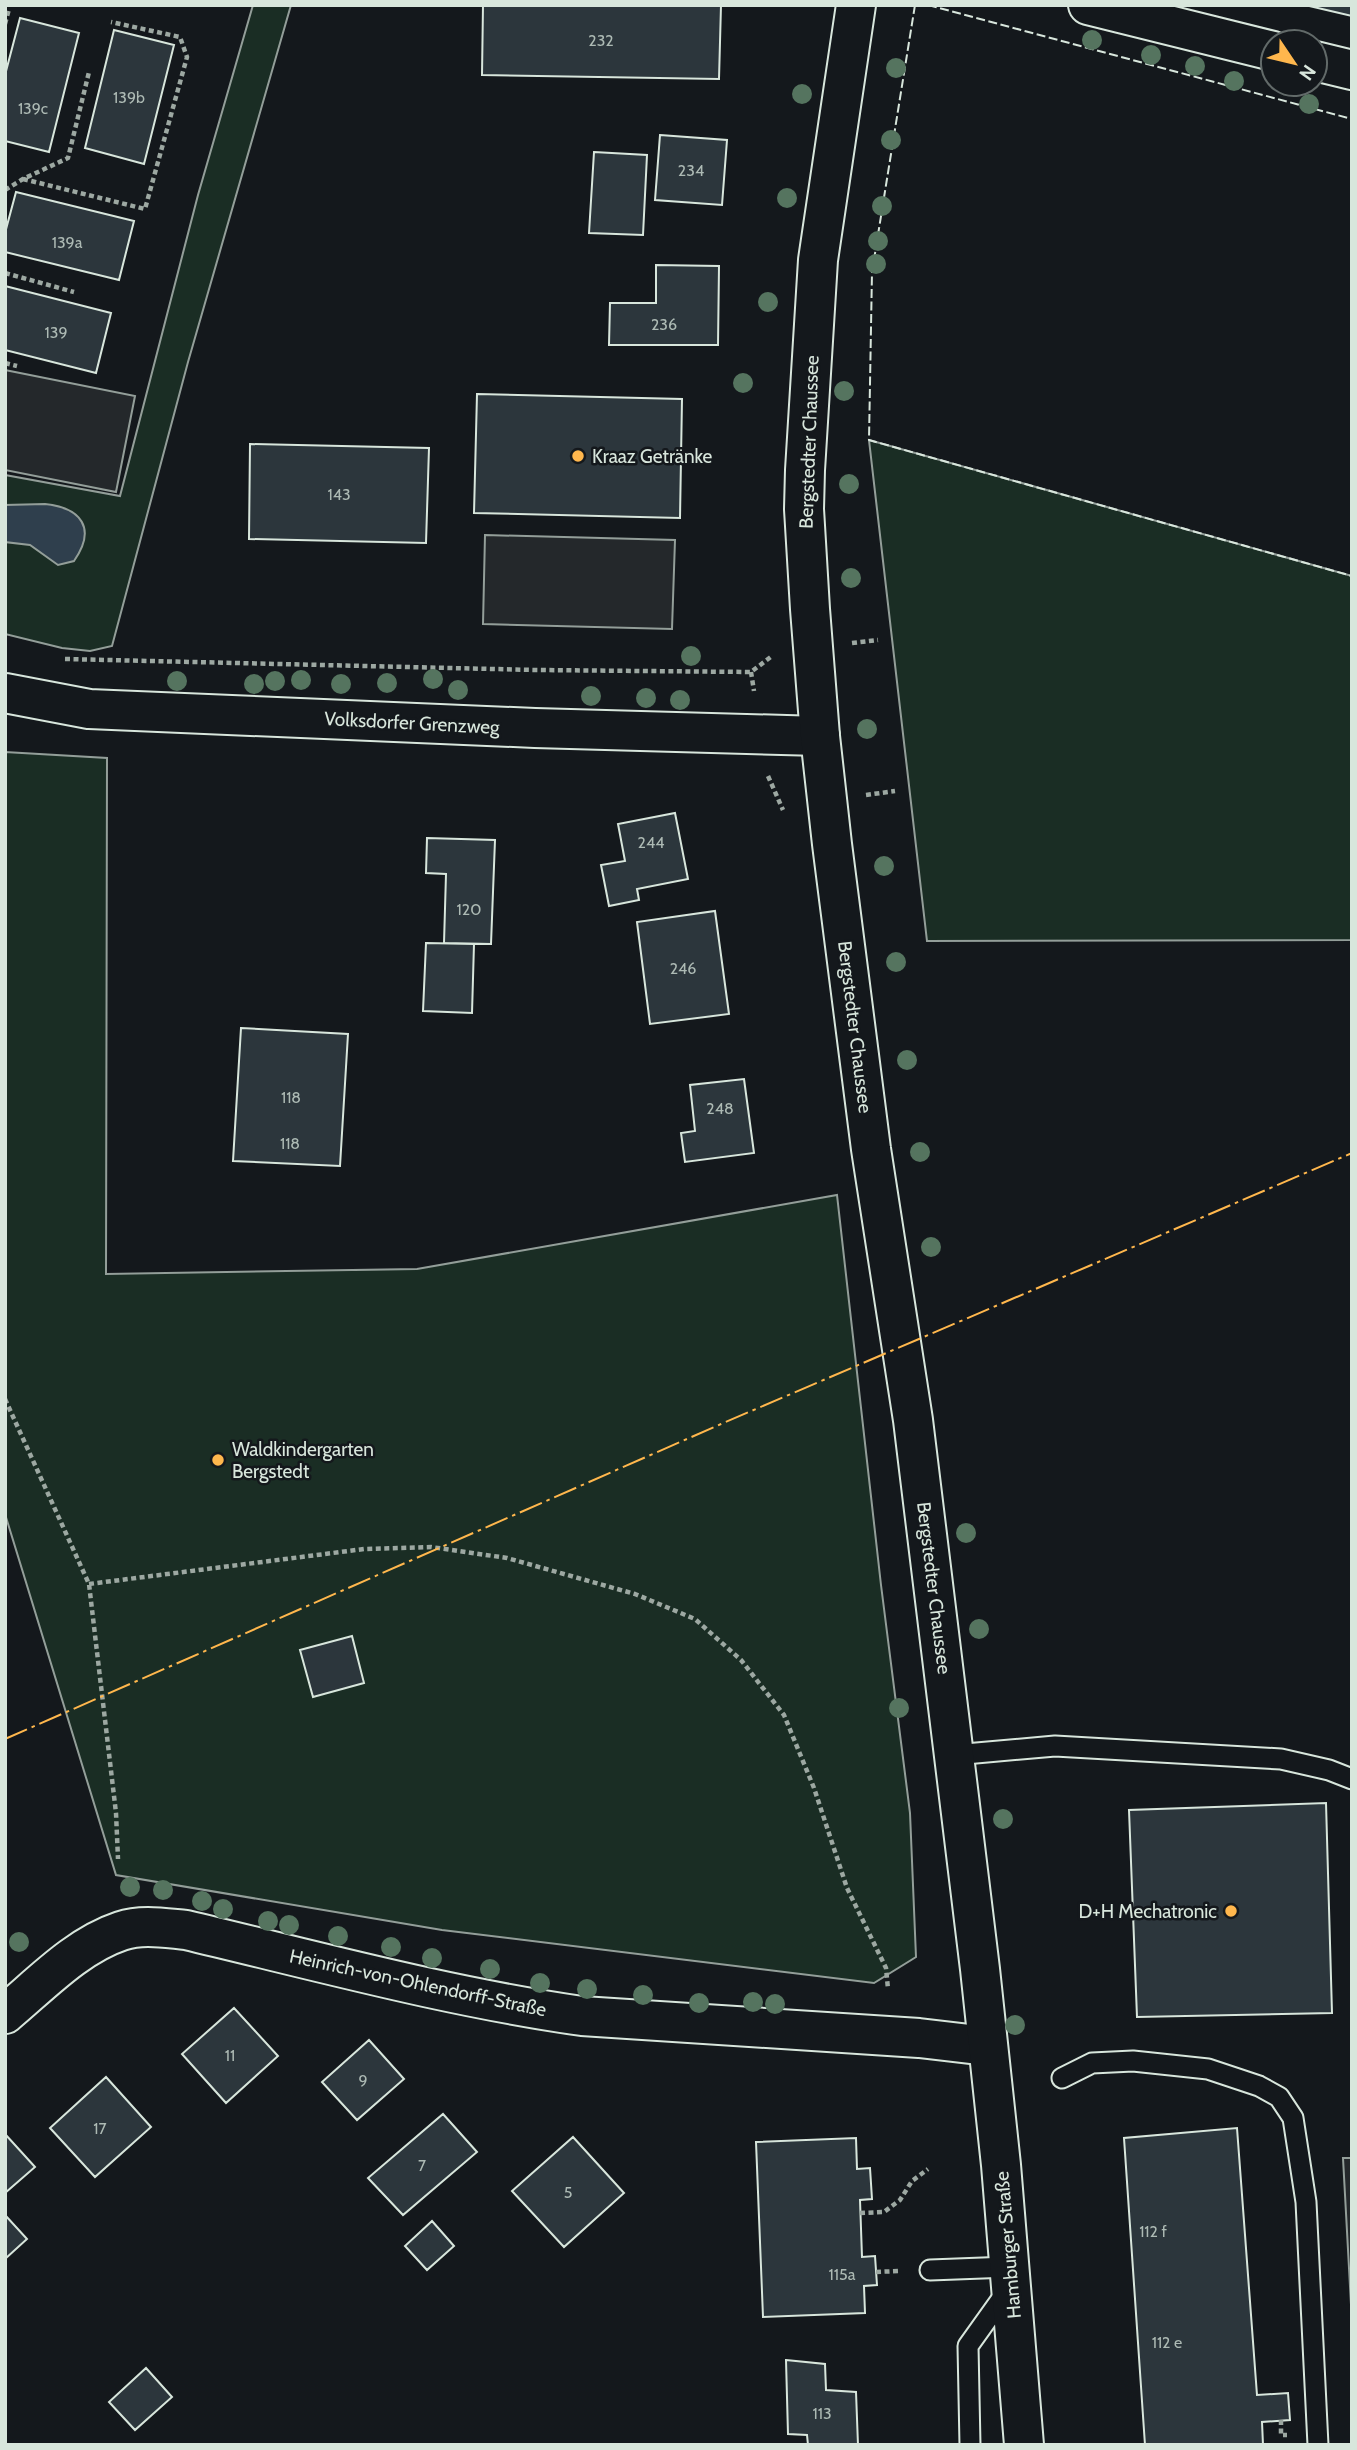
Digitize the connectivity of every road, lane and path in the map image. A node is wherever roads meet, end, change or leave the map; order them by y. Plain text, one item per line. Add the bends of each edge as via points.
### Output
1 (856, 5) edge
2 (1088, 5) edge
3 (9, 9) dead end
4 (111, 22) dead end
5 (5, 24) edge
6 (1259, 48) edge
7 (1329, 64) edge
8 (1352, 70) edge
9 (89, 72) dead end
10 (23, 179) junction
11 (5, 190) edge
12 (5, 273) edge
13 (74, 292) dead end
14 (5, 363) edge
15 (16, 366) dead end
16 (781, 650) dead end
17 (59, 658) dead end
18 (5, 693) edge
19 (820, 736) junction
20 (5, 1399) edge
21 (89, 1584) junction
22 (954, 1755) junction
23 (1352, 1779) edge
24 (118, 1859) dead end
25 (888, 1989) dead end
26 (5, 2014) edge
27 (987, 2046) junction
28 (1062, 2078) dead end
29 (928, 2169) dead end
30 (860, 2213) dead end
31 (930, 2270) dead end
32 (1010, 2277) junction
33 (970, 2445) edge
34 (1024, 2445) edge
35 (1318, 2445) edge

1 - 19 main road, Bergstedter Chaussee via 818,260 805,470
2 - 6 main road
3 - 5 path
4 - 10 path via 180,37 187,57 145,209
7 - 8 main road
9 - 10 path via 68,158
10 - 11 path
12 - 13 path
14 - 15 path
16 - 17 path via 751,672
18 - 19 main road, Volksdorfer Grenzweg via 89,709
19 - 22 main road, Bergstedter Chaussee
20 - 21 path
21 - 24 path
21 - 25 path via 365,1549 431,1547 507,1558 635,1594 695,1619 741,1660 785,1715 847,1888 886,1968
22 - 23 lane via 1055,1746 1281,1759
22 - 27 main road, Bergstedter Chaussee
26 - 27 main road, Heinrich-von-Ohlendorff-Straße via 79,1953 121,1931 150,1926 186,1930 531,2009
27 - 32 main road, Hamburger Straße
28 - 35 lane via 1092,2063 1133,2061 1208,2069 1259,2085 1279,2097 1293,2118 1306,2202
29 - 30 path via 884,2212
31 - 32 lane
32 - 33 lane via 968,2346
32 - 34 main road, Hamburger Straße

